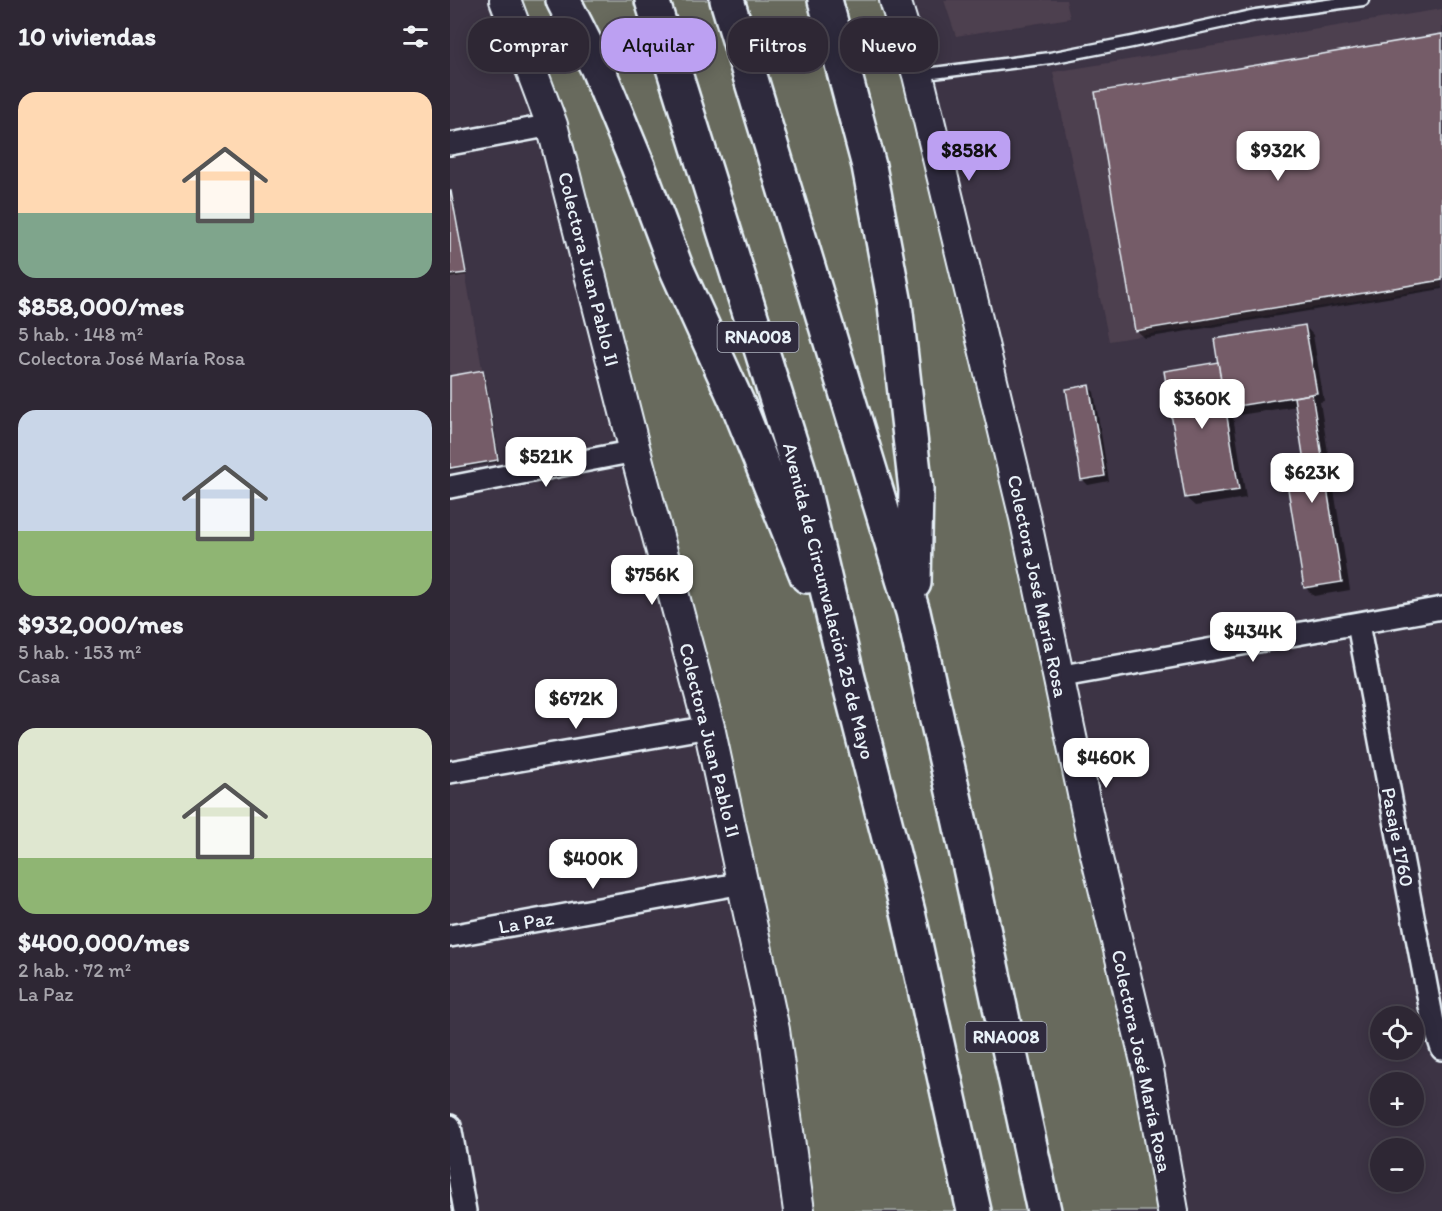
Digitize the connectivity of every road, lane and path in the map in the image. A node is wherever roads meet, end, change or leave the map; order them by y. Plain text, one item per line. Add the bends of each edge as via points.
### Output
1 (505, 0) edge
2 (563, 0) edge
3 (652, 0) edge
4 (727, 0) edge
5 (825, 0) edge
6 (895, 0) edge
7 (1363, 0) edge
8 (918, 75) junction
9 (552, 125) junction
10 (450, 144) edge
11 (635, 451) junction
12 (450, 487) edge
13 (1442, 609) edge
14 (913, 612) junction
15 (1358, 624) junction
16 (1058, 677) junction
17 (848, 678) junction
18 (709, 727) junction
19 (450, 772) edge
20 (743, 883) junction
21 (450, 936) edge
22 (1442, 1049) edge
23 (450, 1126) edge
24 (454, 1173) edge
25 (465, 1211) edge
26 (799, 1211) edge
27 (974, 1211) edge
28 (1044, 1211) edge
29 (1173, 1211) edge

1 - 9 main road, Colectora Juan Pablo II
2 - 17 highway via 597,67 677,270 740,408
3 - 17 highway, Avenida de Circunvalación 25 de Mayo / RNA008 via 798,467
4 - 14 highway, RNA008
5 - 14 highway, RNA008 via 869,166 895,304 916,490
6 - 8 main road, Colectora José María Rosa
7 - 8 lane via 1256,15 1050,58
8 - 16 main road, Colectora José María Rosa via 1025,519
9 - 10 street
9 - 11 main road, Colectora Juan Pablo II
11 - 12 street
11 - 18 main road, Colectora Juan Pablo II
13 - 15 street
14 - 28 highway, RNA008
15 - 16 street
15 - 22 street, Pasaje 1760 via 1433,1022
16 - 29 main road, Colectora José María Rosa via 1148,1070
17 - 27 highway, Avenida de Circunvalación 25 de Mayo / RNA008 via 908,912
18 - 19 street
18 - 20 main road, Colectora Juan Pablo II
20 - 21 street, La Paz
20 - 26 main road, Colectora Juan Pablo II via 774,1030
23 - 24 street
24 - 25 street

